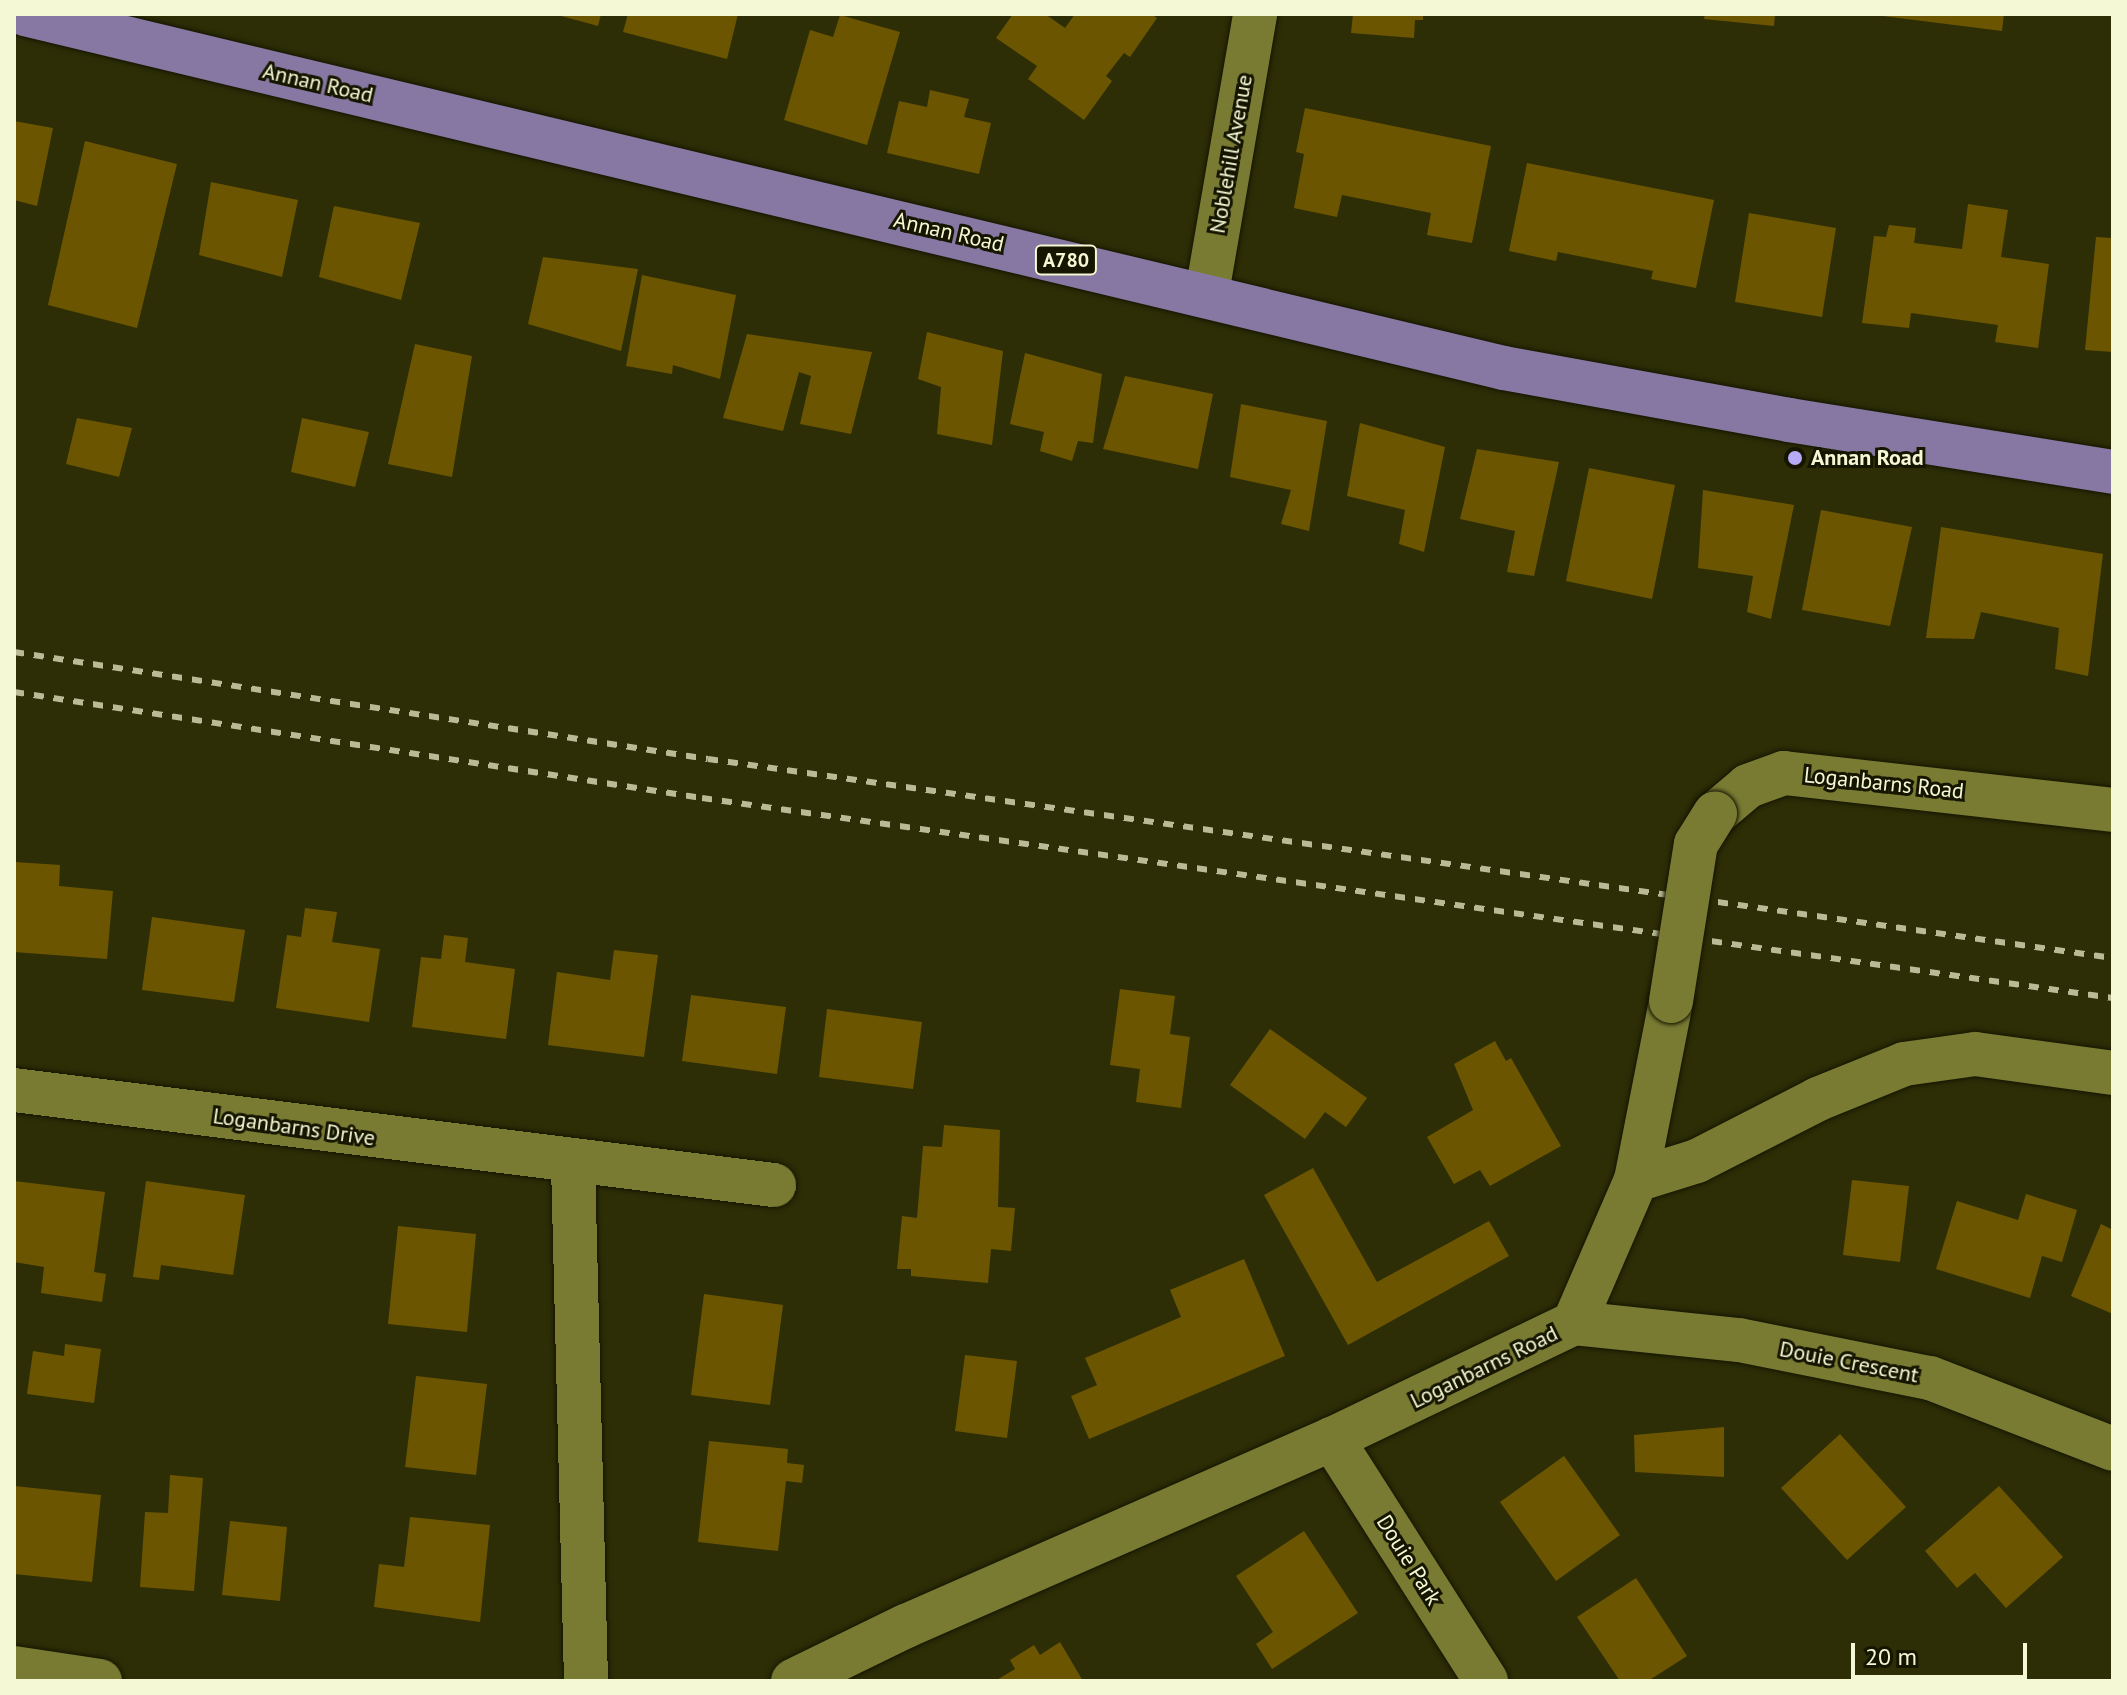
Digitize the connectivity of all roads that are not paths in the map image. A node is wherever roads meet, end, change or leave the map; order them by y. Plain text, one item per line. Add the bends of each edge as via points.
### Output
1 (25, 14) edge
2 (1255, 14) edge
3 (1207, 293) junction
4 (2113, 472) edge
5 (2113, 810) edge
6 (2113, 1073) edge
7 (14, 1090) edge
8 (573, 1164) junction
9 (1636, 1180) junction
10 (774, 1185) dead end
11 (1574, 1323) junction
12 (1332, 1439) junction
13 (2113, 1449) edge
14 (14, 1668) edge
15 (100, 1681) edge
16 (586, 1681) edge
17 (793, 1681) edge
18 (1486, 1681) edge

1 - 3 main road, Annan Road / A780
2 - 3 street, Noblehill Avenue
3 - 4 main road, Annan Road / A780 via 1504,368
5 - 9 street, Loganbarns Road, bridge via 1784,773 1748,786 1715,814 1696,844
6 - 9 street via 1975,1054 1904,1064 1818,1099 1697,1161
7 - 8 street, Loganbarns Drive
8 - 10 street, Loganbarns Drive
8 - 16 street
9 - 11 street, Loganbarns Road
11 - 12 street, Loganbarns Road
11 - 13 street, Douie Crescent via 1739,1340 1930,1378
12 - 17 street, Loganbarns Road
12 - 18 street, Douie Park
14 - 15 street

